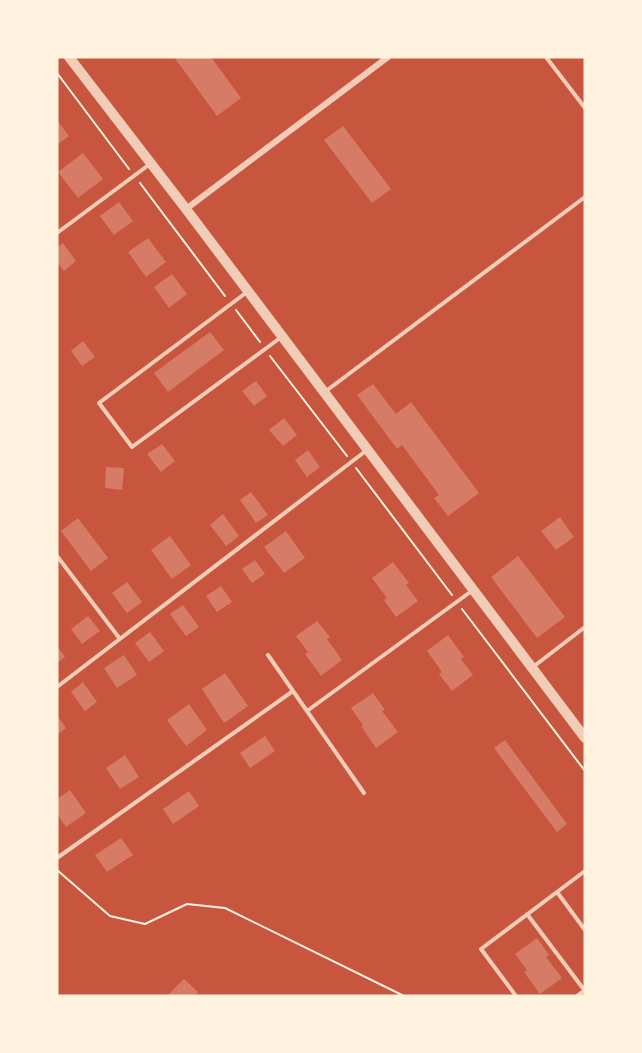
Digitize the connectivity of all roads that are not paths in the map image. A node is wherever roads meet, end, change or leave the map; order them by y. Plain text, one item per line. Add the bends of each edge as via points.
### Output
1 (69, 57) edge
2 (388, 57) edge
3 (546, 57) edge
4 (585, 108) edge
5 (151, 163) junction
6 (585, 197) edge
7 (186, 209) junction
8 (57, 233) edge
9 (248, 291) junction
10 (282, 336) junction
11 (325, 393) junction
12 (368, 449) junction
13 (57, 556) edge
14 (474, 589) junction
15 (585, 627) edge
16 (120, 639) junction
17 (268, 655) dead end
18 (532, 668) junction
19 (57, 687) edge
20 (293, 691) junction
21 (307, 711) junction
22 (585, 738) edge
23 (364, 793) dead end
24 (57, 858) edge
25 (585, 871) edge
26 (556, 892) junction
27 (527, 914) junction
28 (585, 930) edge
29 (585, 990) edge
30 (516, 996) edge
31 (577, 996) edge

1 - 5 street
2 - 7 street
3 - 4 lane
5 - 7 street
5 - 8 lane
6 - 11 lane
7 - 9 street
9 - 10 street
9 - 10 lane via 99,403 132,447
10 - 11 street
11 - 12 street
12 - 14 street
12 - 16 lane
13 - 16 lane
14 - 18 street
14 - 21 lane
15 - 18 lane
16 - 19 lane
17 - 20 lane
18 - 22 street
20 - 21 lane
20 - 24 lane
21 - 23 lane
25 - 26 lane
26 - 27 lane
26 - 28 lane
27 - 29 lane
27 - 30 lane via 481,949
29 - 31 lane

